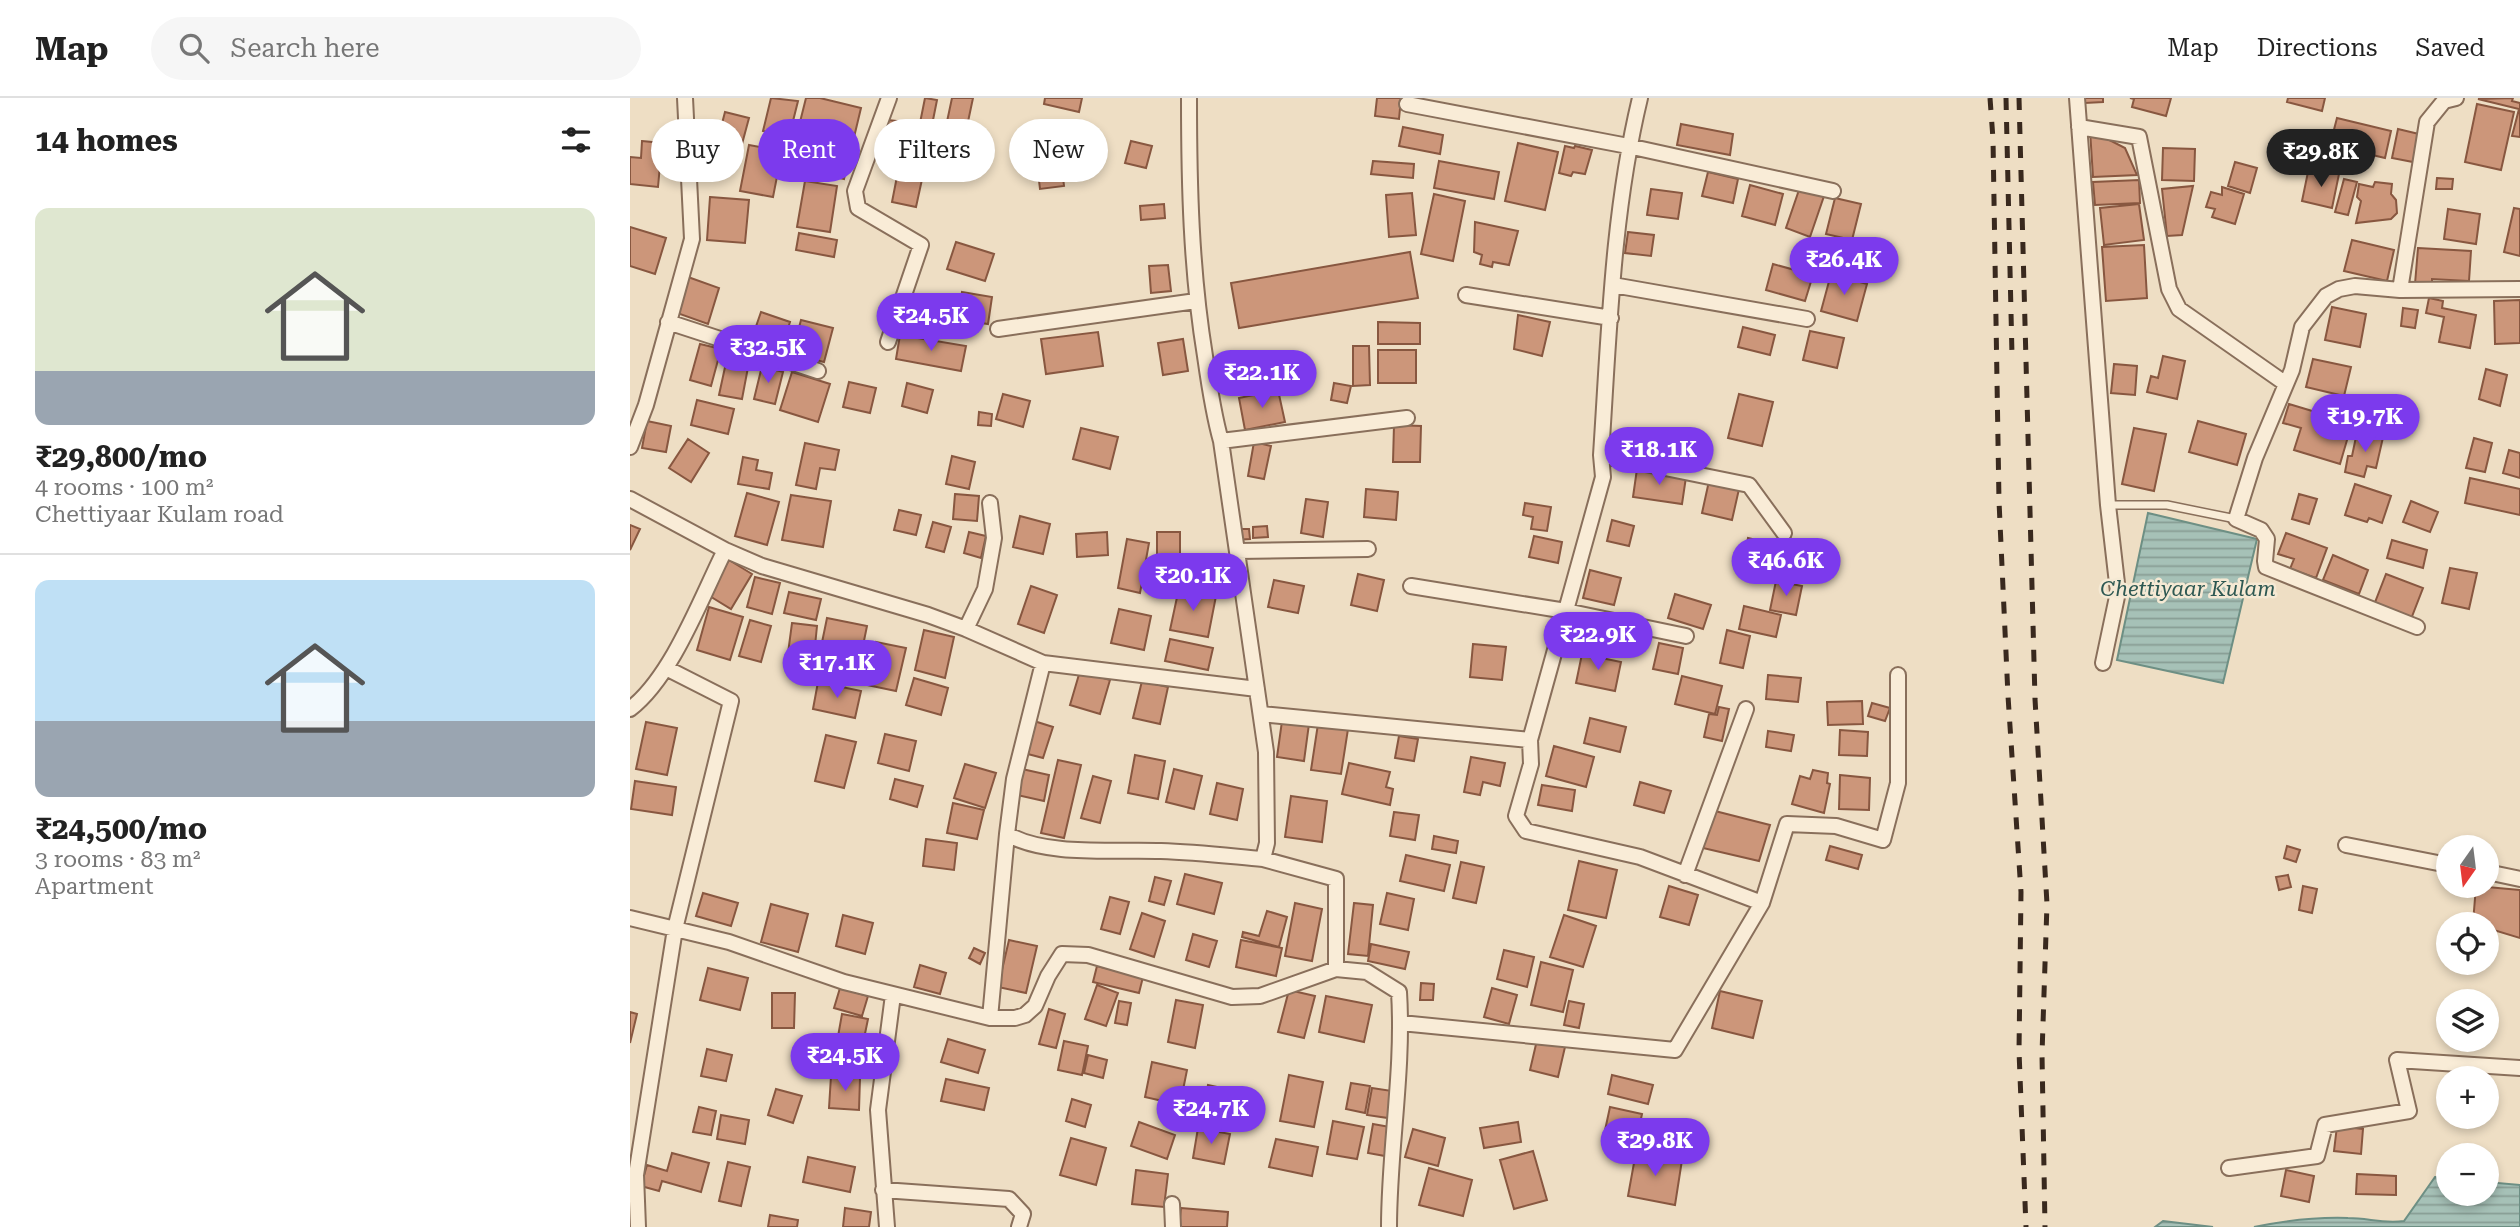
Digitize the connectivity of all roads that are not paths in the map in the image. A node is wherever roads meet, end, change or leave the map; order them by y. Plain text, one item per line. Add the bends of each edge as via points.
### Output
1 (685, 98) edge
2 (889, 98) edge
3 (1189, 98) edge
4 (1640, 98) edge
5 (2077, 98) edge
6 (2456, 98) edge
7 (1407, 104) dead end
8 (2079, 127) junction
9 (1628, 146) junction
10 (1833, 191) dead end
11 (1613, 285) junction
12 (2520, 289) edge
13 (2400, 290) junction
14 (1466, 295) dead end
15 (1196, 301) junction
16 (1611, 318) junction
17 (1807, 319) dead end
18 (668, 322) junction
19 (998, 329) dead end
20 (888, 342) dead end
21 (818, 371) dead end
22 (2287, 384) junction
23 (1408, 418) dead end
24 (1221, 440) junction
25 (630, 447) edge
26 (1601, 455) junction
27 (630, 499) edge
28 (990, 503) dead end
29 (2108, 505) junction
30 (2236, 519) junction
31 (1784, 533) dead end
32 (1368, 549) dead end
33 (725, 550) junction
34 (1237, 551) junction
35 (1411, 586) dead end
36 (1566, 611) junction
37 (2417, 628) dead end
38 (966, 629) junction
39 (1686, 636) dead end
40 (1043, 663) junction
41 (2103, 663) dead end
42 (666, 668) junction
43 (1898, 675) dead end
44 (1257, 689) junction
45 (630, 709) edge
46 (1746, 709) dead end
47 (1261, 714) junction
48 (1530, 740) junction
49 (1007, 834) junction
50 (2346, 845) dead end
51 (1263, 859) junction
52 (2436, 863) edge
53 (2499, 874) edge
54 (1685, 875) junction
55 (2520, 878) edge
56 (1762, 903) junction
57 (630, 918) edge
58 (675, 929) junction
59 (1336, 969) junction
60 (893, 995) junction
61 (990, 1018) junction
62 (1401, 1023) junction
63 (2520, 1068) edge
64 (2229, 1168) dead end
65 (883, 1191) junction
66 (1172, 1204) dead end
67 (638, 1227) edge
68 (887, 1227) edge
69 (1020, 1227) edge
70 (1172, 1227) edge
71 (1389, 1227) edge

1 - 18 street via 692,239
2 - 20 street via 855,191 858,208 921,245
3 - 15 street
4 - 9 street
5 - 8 street
6 - 13 street via 2444,101 2427,122
7 - 9 street
8 - 22 street via 2139,136 2169,289 2179,309
8 - 29 street
9 - 10 street
9 - 11 street
11 - 16 street
11 - 17 street
12 - 13 street
13 - 22 street via 2355,286 2326,296 2302,327
14 - 16 street
15 - 19 street
15 - 24 street
16 - 26 street
18 - 21 street
18 - 25 street
22 - 30 street via 2255,458
23 - 24 street
24 - 34 street
26 - 31 street via 1749,485
26 - 36 street via 1603,477
27 - 33 street
28 - 38 street via 994,538 985,589
29 - 30 lane via 2167,505
29 - 41 street via 2118,592
30 - 37 street via 2261,530 2267,539 2266,567
32 - 34 street
33 - 38 street via 762,566
33 - 42 street
34 - 44 street
35 - 36 street
36 - 39 street
36 - 48 street
38 - 40 street
40 - 44 street
40 - 49 street via 1014,779
42 - 45 street
42 - 58 street via 731,701
43 - 56 street via 1898,782 1883,840 1836,826 1787,824
44 - 47 street
46 - 54 street
47 - 48 street
47 - 51 street via 1266,752 1267,844
48 - 54 street via 1531,764 1516,816 1526,831 1640,857
49 - 51 street via 1021,842 1077,850
49 - 61 street
50 - 52 street
51 - 59 street via 1336,878
53 - 55 street
54 - 56 street
56 - 62 street via 1675,1050
57 - 58 street
58 - 60 street
58 - 67 street via 635,1175
59 - 61 street via 1260,996 1232,997 1088,955 1062,954 1035,1006 1025,1015
59 - 62 street via 1367,972 1399,992
60 - 61 street
60 - 65 street via 878,1110
62 - 71 street
63 - 64 street via 2397,1060 2409,1111 2325,1125 2317,1156
65 - 68 street
65 - 69 street via 1009,1199 1023,1214
66 - 70 street

